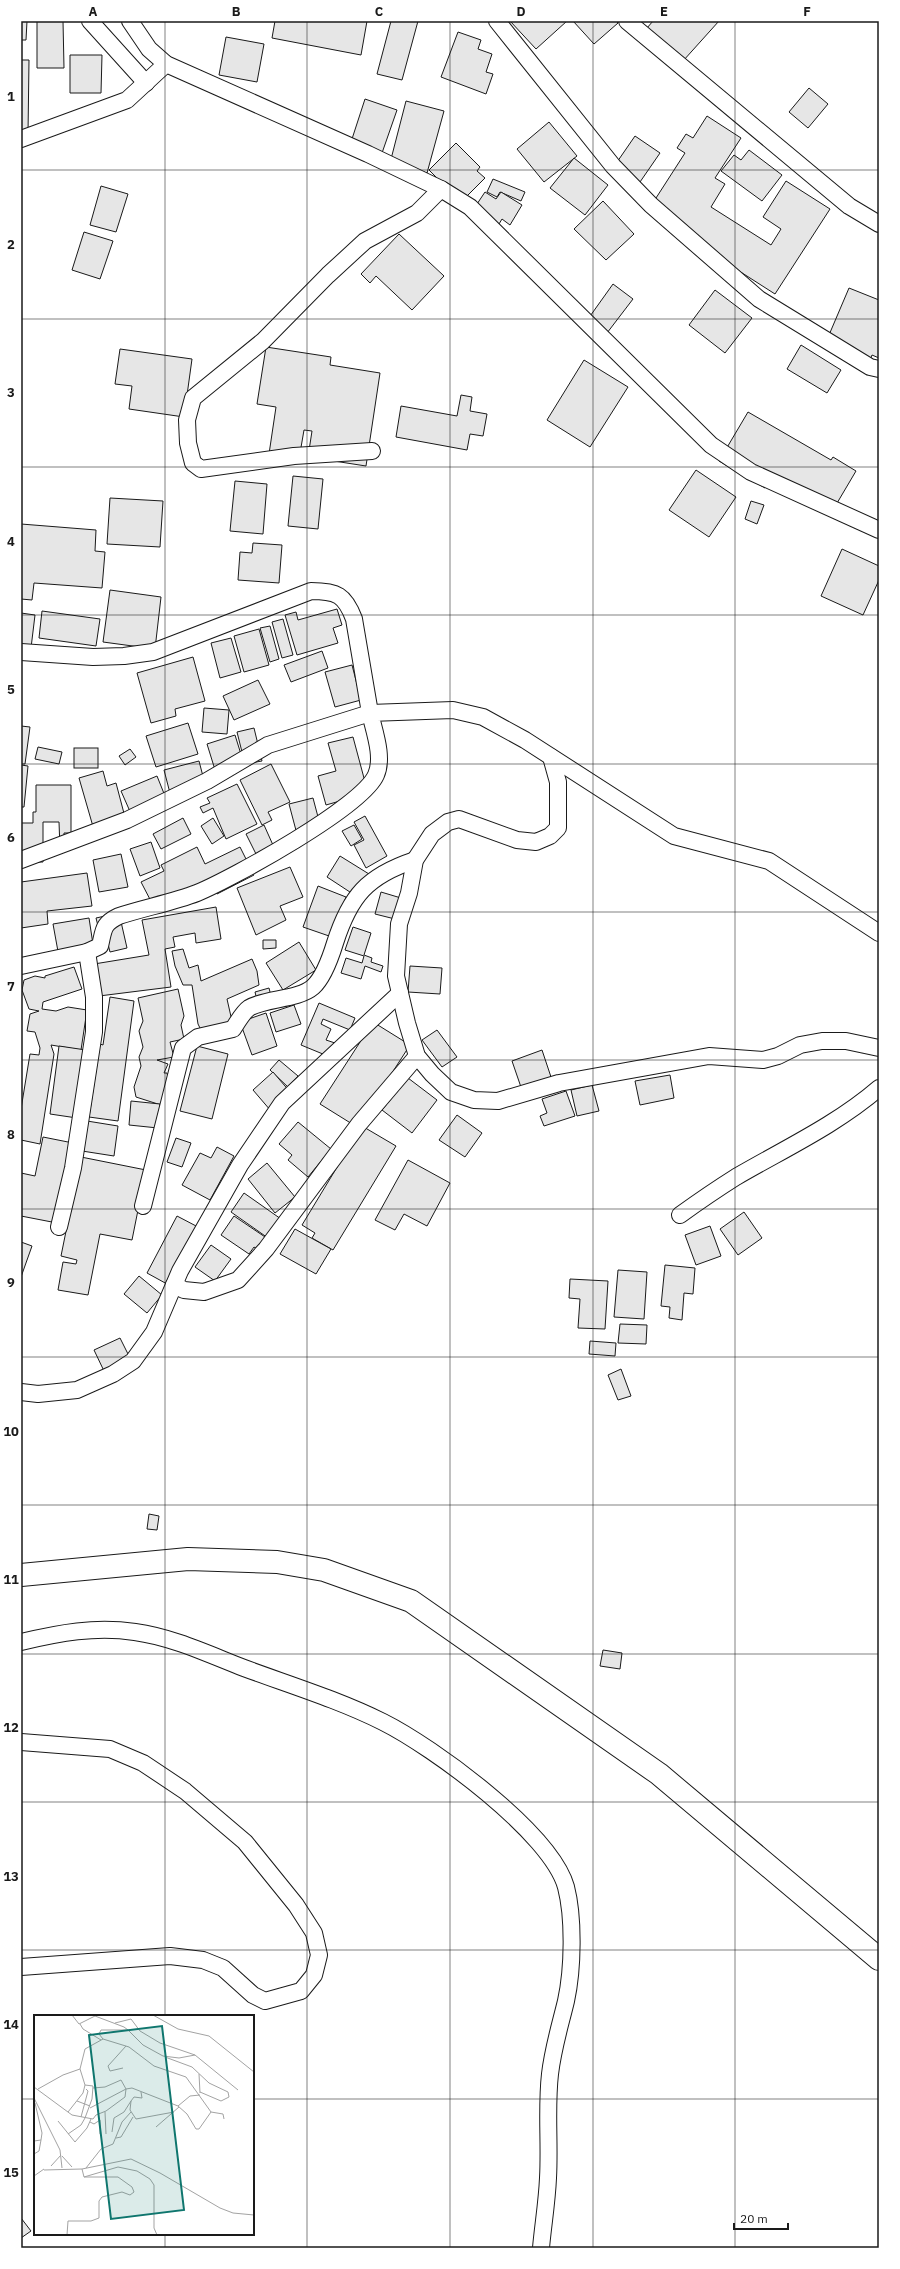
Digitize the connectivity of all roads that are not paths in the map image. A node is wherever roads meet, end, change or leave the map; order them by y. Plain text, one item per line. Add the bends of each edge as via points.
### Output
1 (90, 21) edge
2 (130, 21) edge
3 (497, 21) edge
4 (627, 21) edge
5 (166, 64) junction
6 (146, 83) junction
7 (21, 139) edge
8 (441, 189) junction
9 (879, 224) edge
10 (876, 370) edge
11 (372, 451) dead end
12 (879, 530) edge
13 (21, 652) edge
14 (370, 713) junction
15 (551, 757) junction
16 (21, 860) edge
17 (415, 860) junction
18 (879, 933) edge
19 (87, 952) junction
20 (21, 966) edge
21 (400, 993) junction
22 (879, 1048) edge
23 (417, 1056) junction
24 (879, 1088) edge
25 (143, 1206) dead end
26 (680, 1214) dead end
27 (59, 1227) dead end
28 (174, 1285) junction
29 (21, 1392) edge
30 (21, 1575) edge
31 (21, 1642) edge
32 (21, 1742) edge
33 (879, 1959) edge
34 (21, 1967) edge
35 (541, 2248) edge

1 - 6 street
2 - 5 street via 149,49
3 - 10 street via 613,166 650,206 758,299
4 - 9 street via 849,206
5 - 6 street
5 - 8 street
6 - 7 street via 127,100 117,105
8 - 11 street via 417,213 365,241 263,341 199,391 189,407 187,420 190,453 193,463 201,469 294,456
8 - 12 street via 470,207 711,445 751,472
13 - 14 street via 93,657 153,652 311,591 332,592 342,597 354,619
14 - 15 street via 452,710 482,717
14 - 16 street via 268,744 207,781 127,820
14 - 19 street via 379,763 370,786 354,801 273,853 197,893 108,921 100,946
15 - 17 street via 558,782 558,828 550,836 536,842 517,840 459,819 448,822 432,834
15 - 18 street via 674,836 769,861
17 - 21 street via 400,924 396,976
17 - 25 street via 392,868 371,881 355,898 341,924 330,960 313,987 289,997 249,1008 233,1029 198,1037 184,1048
19 - 20 street
19 - 27 street via 94,997 94,1032 74,1168
21 - 23 street
21 - 28 street via 282,1103 240,1165
22 - 23 street via 846,1041 822,1041 800,1045 763,1060 709,1056 559,1083 498,1101 474,1100 451,1092
23 - 28 street via 359,1124 266,1249 238,1280 204,1292 184,1290
24 - 26 street via 864,1102 735,1178
28 - 29 street via 154,1332 133,1361 113,1374 77,1390 38,1394
30 - 33 main road via 188,1559 270,1562 324,1570 411,1601 659,1774
31 - 35 street via 78,1630 141,1633 166,1639 320,1696 383,1722 440,1758 530,1831 555,1863 566,1886 571,1919 566,1998 554,2044 550,2076 547,2113 548,2180
32 - 34 street via 110,1749 143,1764 185,1791 245,1842 296,1905 314,1933 319,1955 314,1975 301,1991 265,2001 253,1995 223,1968 203,1960 170,1956

